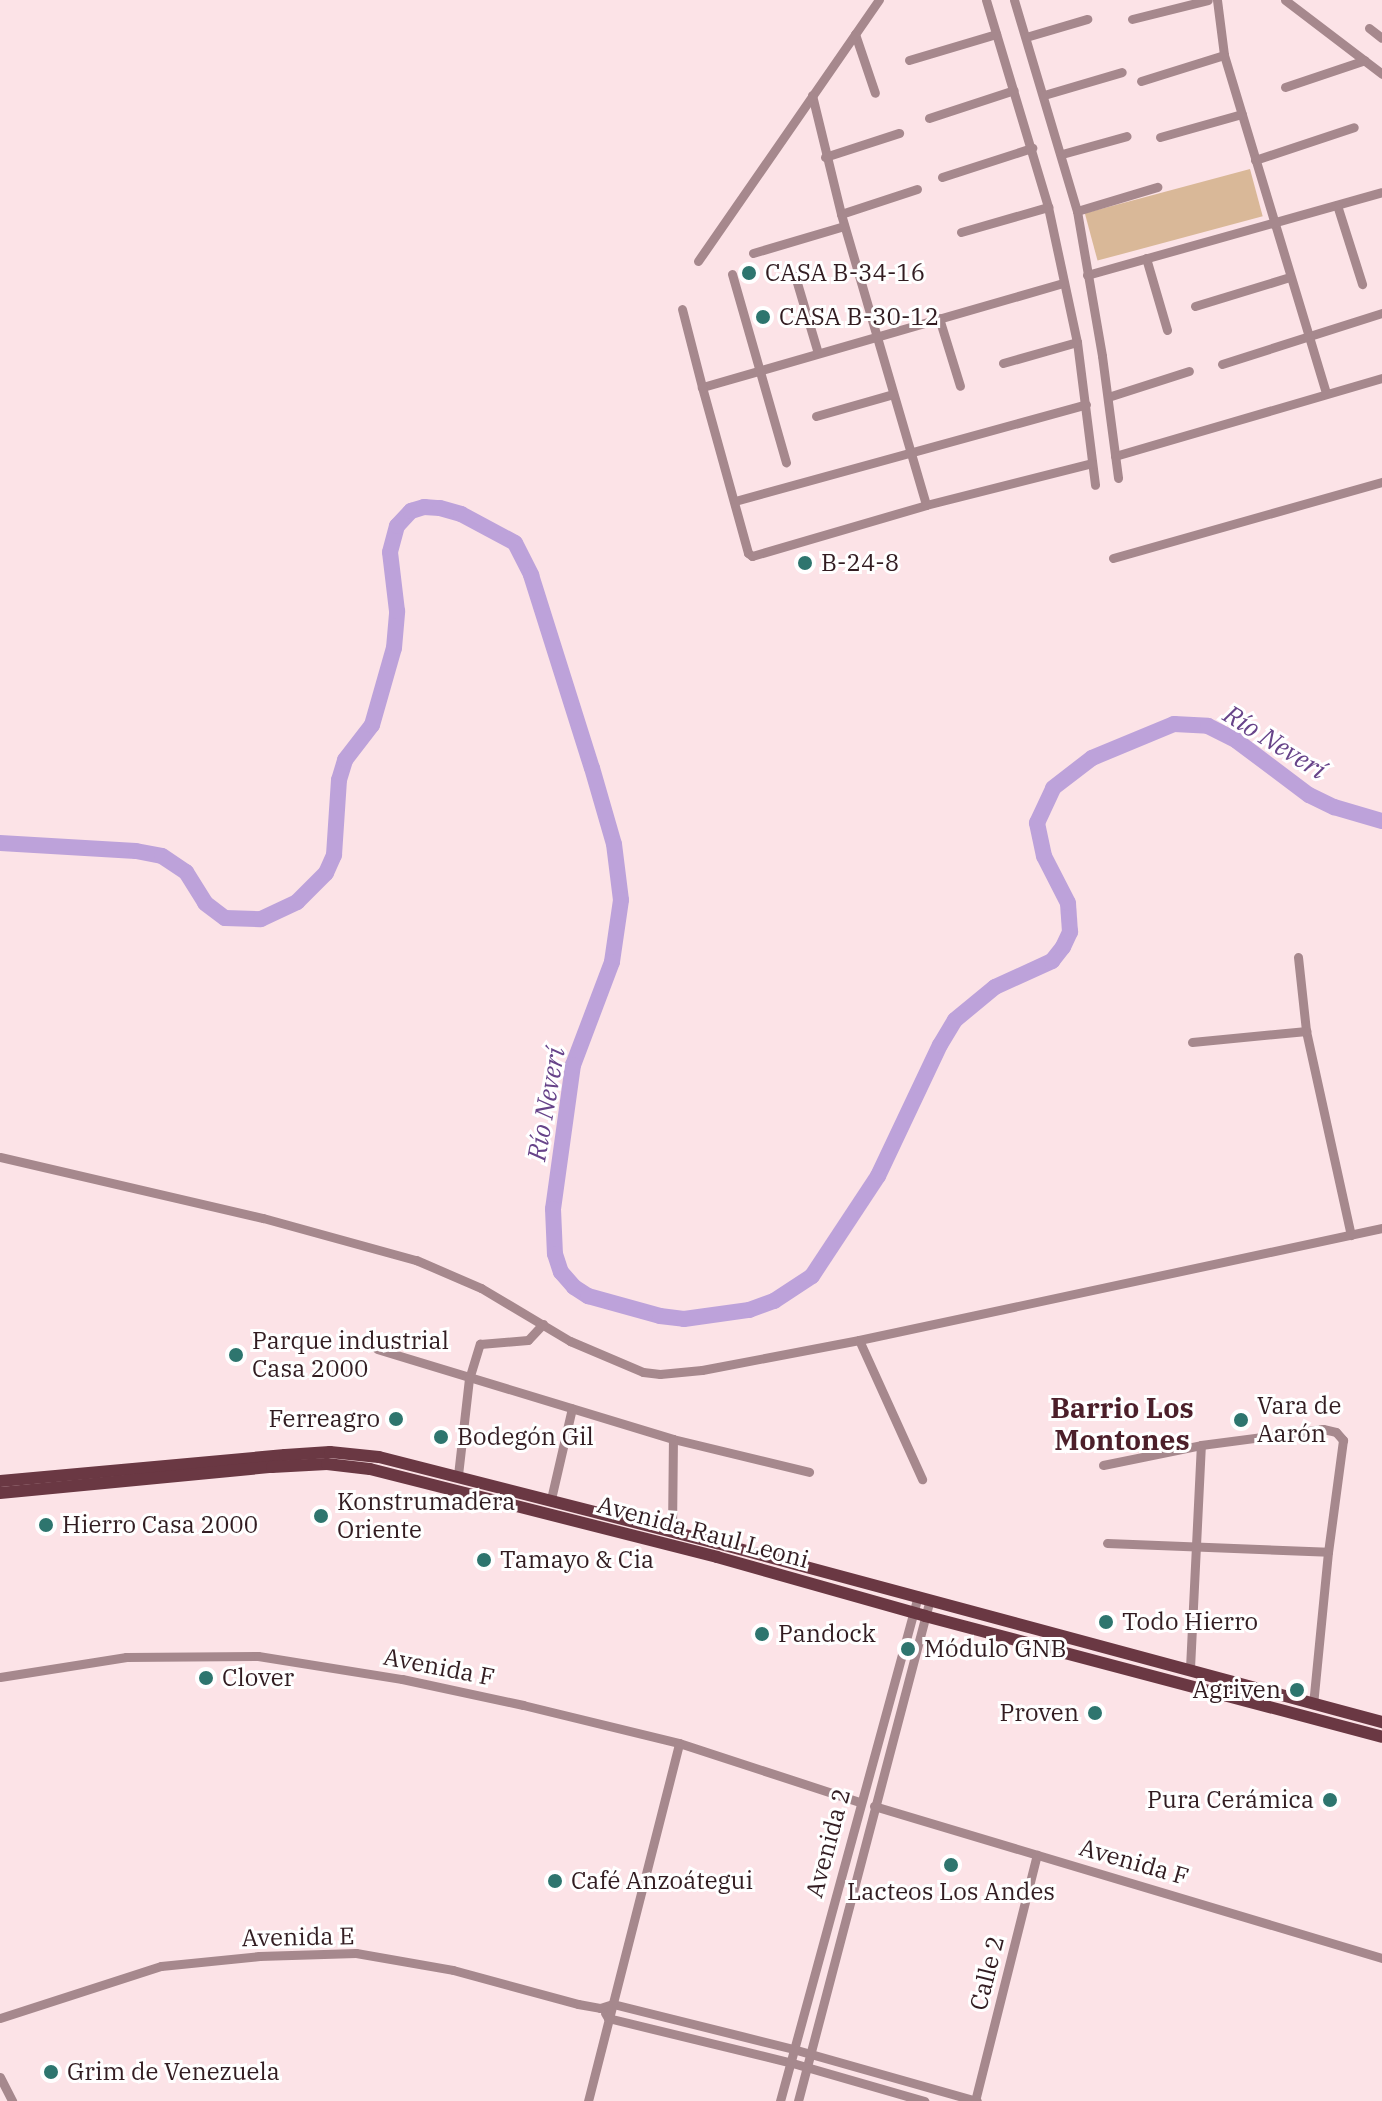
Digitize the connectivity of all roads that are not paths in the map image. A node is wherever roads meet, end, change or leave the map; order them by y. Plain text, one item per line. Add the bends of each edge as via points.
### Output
1 (879, 0) edge
2 (986, 0) edge
3 (1014, 0) edge
4 (1208, 0) edge
5 (1217, 0) edge
6 (1285, 0) edge
7 (1087, 19) dead end
8 (1132, 19) dead end
9 (1369, 28) dead end
10 (855, 34) junction
11 (996, 34) junction
12 (1026, 37) junction
13 (1382, 38) edge
14 (1224, 55) junction
15 (909, 60) dead end
16 (1365, 60) junction
17 (1122, 72) dead end
18 (1382, 74) edge
19 (1141, 81) dead end
20 (1285, 87) dead end
21 (1014, 90) junction
22 (875, 93) dead end
23 (812, 95) junction
24 (1044, 95) junction
25 (1242, 114) junction
26 (929, 118) dead end
27 (1354, 127) dead end
28 (899, 133) dead end
29 (1127, 136) dead end
30 (1160, 137) dead end
31 (1032, 148) junction
32 (1062, 154) junction
33 (825, 157) junction
34 (1255, 160) junction
35 (942, 177) dead end
36 (1157, 187) dead end
37 (917, 189) dead end
38 (1382, 192) edge
39 (1337, 205) junction
40 (1048, 207) junction
41 (1077, 211) junction
42 (841, 214) junction
43 (1274, 221) junction
44 (844, 226) junction
45 (961, 232) dead end
46 (753, 253) dead end
47 (1146, 258) junction
48 (698, 261) dead end
49 (732, 274) dead end
50 (1087, 275) junction
51 (795, 276) dead end
52 (1290, 277) junction
53 (1063, 283) junction
54 (1362, 284) dead end
55 (1195, 306) dead end
56 (682, 309) dead end
57 (1382, 313) edge
58 (939, 318) junction
59 (1167, 330) dead end
60 (1309, 335) junction
61 (875, 337) junction
62 (1077, 342) junction
63 (818, 353) junction
64 (1003, 363) dead end
65 (1222, 364) dead end
66 (762, 369) junction
67 (1189, 371) dead end
68 (1382, 378) edge
69 (960, 386) dead end
70 (702, 387) junction
71 (1326, 393) junction
72 (893, 394) junction
73 (1108, 397) junction
74 (1086, 404) junction
75 (816, 416) dead end
76 (910, 452) junction
77 (1115, 456) junction
78 (786, 462) dead end
79 (1092, 463) junction
80 (1118, 478) dead end
81 (1382, 482) edge
82 (1095, 485) dead end
83 (735, 501) junction
84 (926, 505) junction
85 (1113, 558) dead end
86 (1298, 957) dead end
87 (1306, 1031) junction
88 (1192, 1042) dead end
89 (0, 1157) edge
90 (1382, 1228) edge
91 (1351, 1235) junction
92 (543, 1324) junction
93 (859, 1340) junction
94 (377, 1349) dead end
95 (469, 1379) junction
96 (572, 1408) junction
97 (673, 1439) junction
98 (1201, 1445) junction
99 (1103, 1465) dead end
100 (809, 1472) dead end
101 (458, 1475) junction
102 (922, 1479) dead end
103 (0, 1481) edge
104 (0, 1493) edge
105 (551, 1499) junction
106 (672, 1531) junction
107 (1107, 1543) dead end
108 (1197, 1544) junction
109 (1328, 1552) junction
110 (924, 1598) junction
111 (919, 1615) junction
112 (1190, 1668) junction
113 (0, 1677) edge
114 (1313, 1704) junction
115 (1382, 1722) edge
116 (1382, 1737) edge
117 (679, 1743) junction
118 (859, 1802) junction
119 (874, 1806) junction
120 (1037, 1855) junction
121 (1382, 1958) edge
122 (613, 2004) junction
123 (600, 2008) junction
124 (0, 2018) edge
125 (608, 2018) junction
126 (793, 2049) junction
127 (810, 2054) junction
128 (789, 2062) junction
129 (807, 2067) junction
130 (0, 2077) edge
131 (12, 2101) edge
132 (588, 2101) edge
133 (780, 2101) edge
134 (798, 2101) edge
135 (924, 2101) edge
136 (976, 2101) edge

1 - 10 street
2 - 11 street
3 - 12 street
4 - 8 street
5 - 14 street
6 - 16 street
7 - 12 street
9 - 13 street
10 - 22 street
10 - 23 street
11 - 15 street
11 - 21 street
12 - 24 street
14 - 19 street
14 - 25 street
16 - 18 street
16 - 20 street
17 - 24 street
21 - 26 street
21 - 31 street
23 - 33 street
23 - 48 street
24 - 32 street
25 - 30 street
25 - 34 street
27 - 34 street
28 - 33 street
29 - 32 street
31 - 35 street
31 - 40 street
32 - 41 street
33 - 42 street
34 - 43 street
36 - 41 street
37 - 42 street
38 - 39 street
39 - 43 street
39 - 54 street
40 - 45 street
40 - 53 street
41 - 50 street
42 - 44 street
43 - 47 street
43 - 52 street
44 - 46 street
44 - 61 street
47 - 50 street
47 - 59 street
49 - 66 street
50 - 73 street
51 - 63 street
52 - 55 street
52 - 60 street
53 - 58 street
53 - 62 street
56 - 70 street
57 - 60 street
58 - 61 street
58 - 69 street
60 - 65 street
60 - 71 street
61 - 63 street
61 - 72 street
62 - 64 street
62 - 74 street
63 - 66 street
66 - 70 street
66 - 78 street
67 - 73 street
68 - 71 street
70 - 83 street
71 - 77 street
72 - 75 street
72 - 76 street
73 - 77 street
74 - 76 street
74 - 79 street
76 - 83 street
76 - 84 street
77 - 80 street
79 - 82 street
79 - 84 street
81 - 85 street
83 - 84 street via 752,556
86 - 87 street
87 - 88 street
87 - 91 street
89 - 92 street via 416,1260 481,1288
90 - 91 street
91 - 93 street
92 - 93 street via 570,1341 660,1374
92 - 95 street via 528,1340 484,1341
93 - 102 street
94 - 95 street
95 - 96 street
95 - 101 street
96 - 97 street
96 - 105 street
97 - 100 street
97 - 106 street
98 - 99 street
98 - 108 street
98 - 109 street via 1323,1429 1336,1432 1343,1440
101 - 103 main road, Avenida Raul Leoni via 330,1452
101 - 105 main road, Avenida Raul Leoni
104 - 111 main road, Avenida Raul Leoni via 272,1467 327,1464 370,1469 717,1557
105 - 106 main road, Avenida Raul Leoni
106 - 110 main road, Avenida Raul Leoni
107 - 108 street
108 - 109 street
108 - 112 street
109 - 114 street
110 - 111 street, Avenida 2
110 - 112 main road, Avenida Raul Leoni
111 - 116 main road, Avenida Raul Leoni
111 - 118 street, Avenida 2
111 - 119 street, Avenida 2
112 - 114 main road, Avenida Raul Leoni
113 - 117 street, Avenida F via 126,1657 258,1656 402,1679
114 - 115 main road, Avenida Raul Leoni
117 - 118 street, Avenida F
117 - 122 street
118 - 126 street, Avenida 2
119 - 120 street, Avenida F
119 - 127 street, Avenida 2
120 - 121 street, Avenida F
120 - 136 street, Calle 2
122 - 123 street, Avenida E
122 - 125 street
122 - 126 street
123 - 124 street, Avenida E via 453,1970 356,1953 161,1966
123 - 125 street
125 - 128 street
125 - 132 street
126 - 127 street
126 - 128 street, Avenida 2
127 - 129 street, Avenida 2
127 - 136 street
128 - 129 street
128 - 133 street, Avenida 2
129 - 134 street, Avenida 2
129 - 135 street
130 - 131 street

